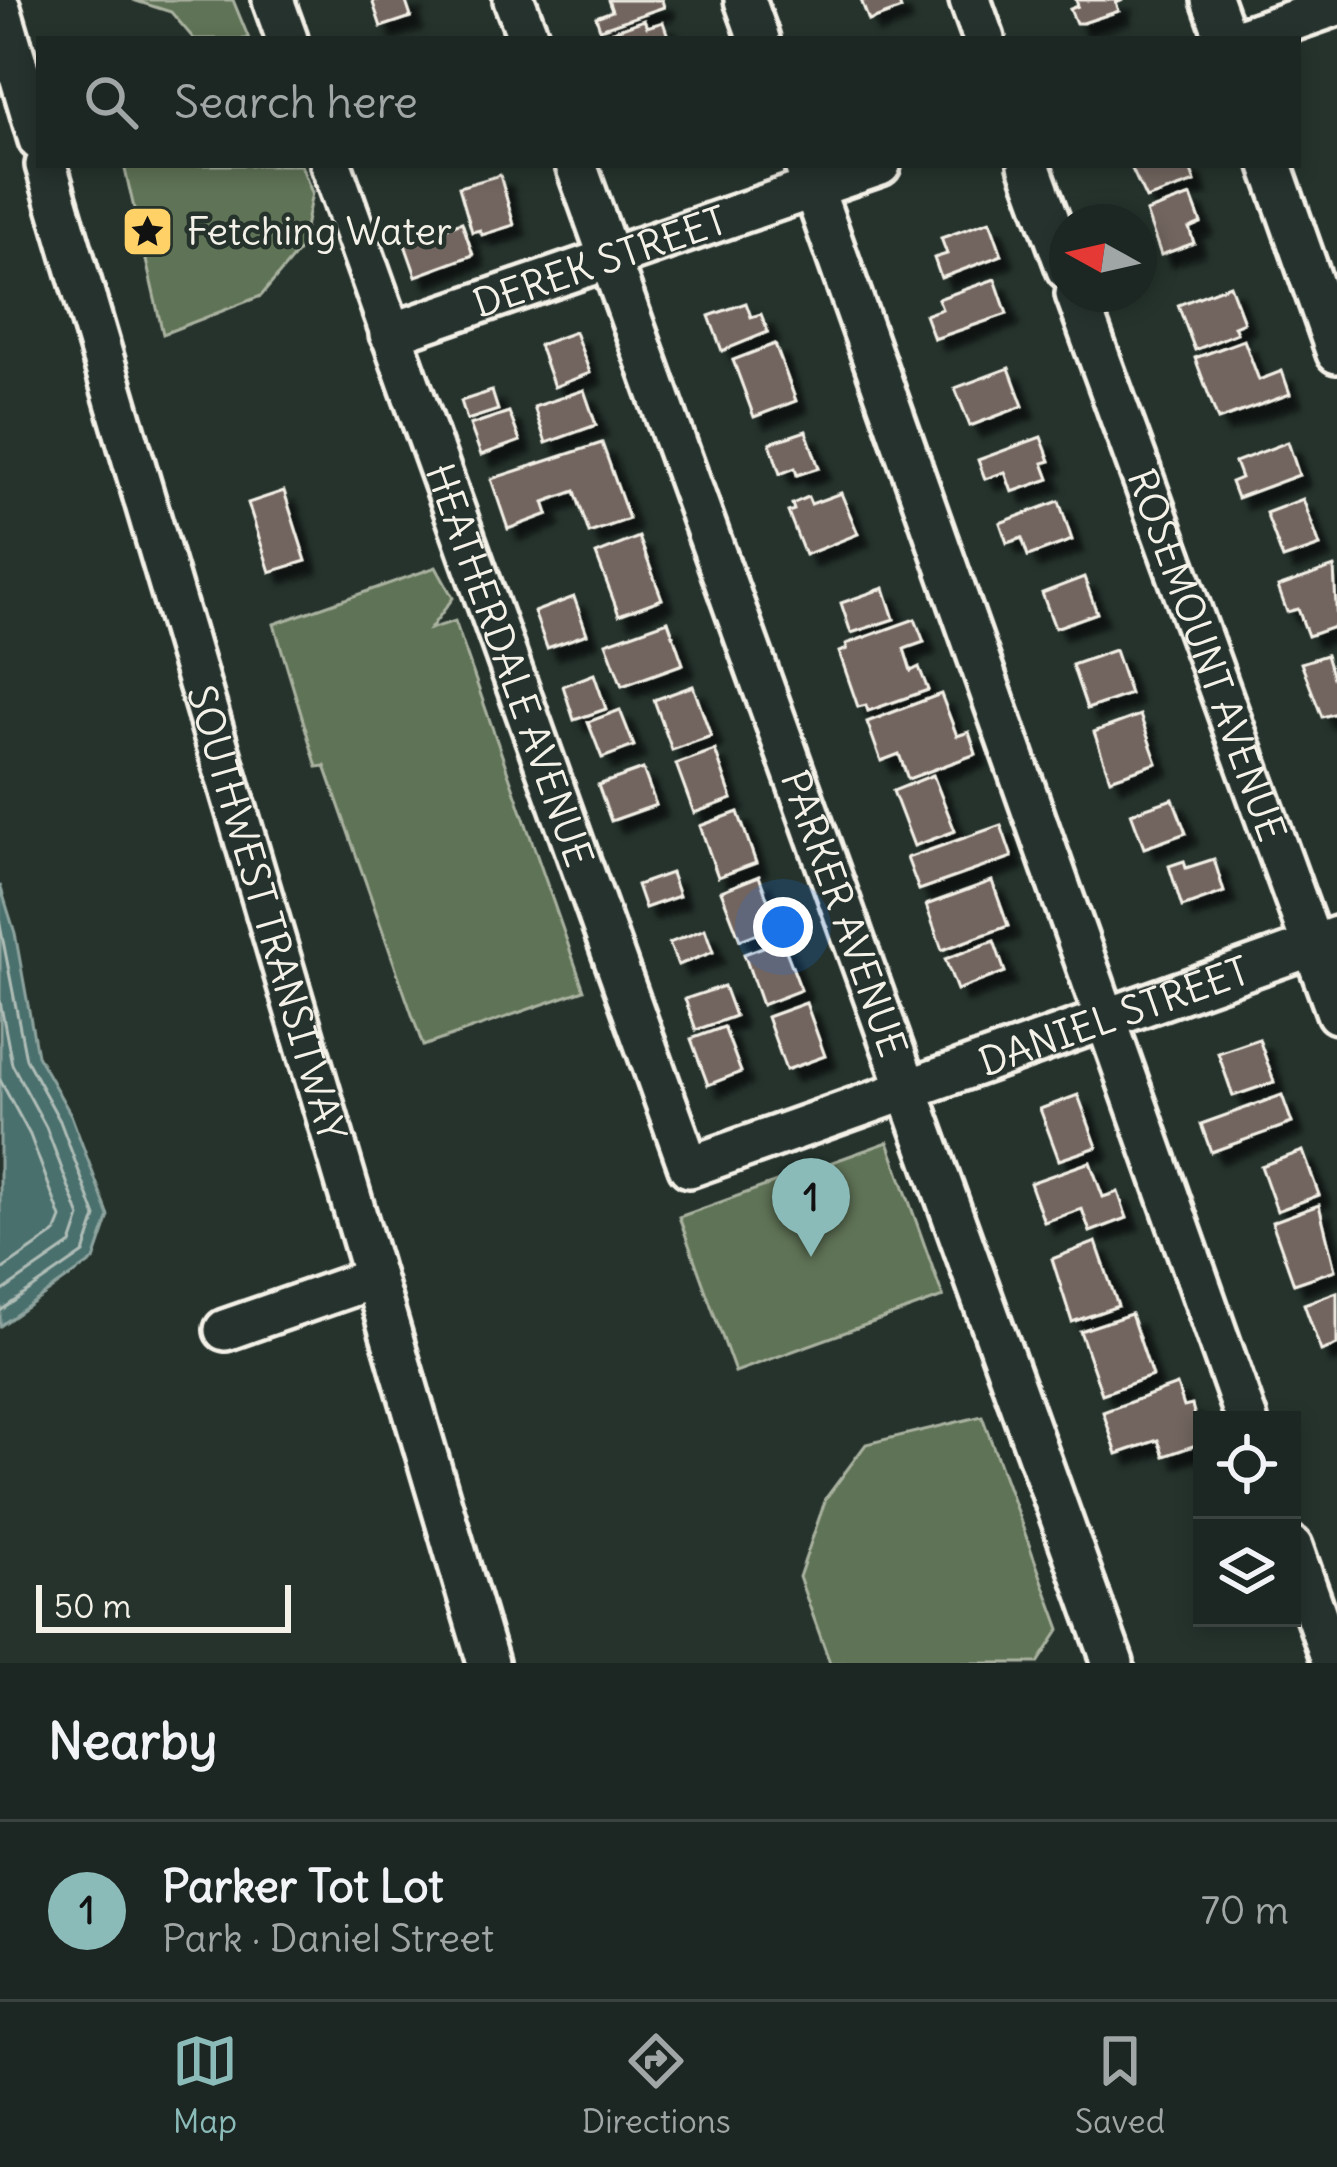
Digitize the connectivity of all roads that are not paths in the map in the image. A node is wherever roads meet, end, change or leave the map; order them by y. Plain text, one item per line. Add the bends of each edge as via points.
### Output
1 (274, 0) edge
2 (514, 0) edge
3 (745, 0) edge
4 (970, 0) edge
5 (1212, 0) edge
6 (1337, 5) edge
7 (0, 8) edge
8 (286, 36) edge
9 (528, 36) edge
10 (758, 36) edge
11 (983, 36) edge
12 (1225, 36) edge
13 (1249, 36) edge
14 (36, 130) edge
15 (47, 168) edge
16 (332, 168) edge
17 (577, 168) edge
18 (862, 168) edge
19 (1030, 168) edge
20 (1271, 168) edge
21 (809, 177) edge
22 (1049, 219) edge
23 (611, 260) junction
24 (1083, 312) edge
25 (390, 334) junction
26 (1337, 353) edge
27 (1325, 941) edge
28 (1337, 1013) edge
29 (1104, 1021) junction
30 (907, 1091) junction
31 (689, 1167) joint
32 (374, 1278) junction
33 (225, 1330) dead end
34 (1243, 1411) edge
35 (1301, 1572) edge
36 (488, 1663) edge
37 (1113, 1663) edge
38 (1334, 1663) edge

1 - 8 street
2 - 9 street
3 - 10 street
4 - 11 street
5 - 12 street
6 - 13 street
7 - 14 street
15 - 32 street, SOUTHWEST TRANSITWAY
16 - 25 street, HEATHERDALE AVENUE
17 - 23 street, PARKER AVENUE
18 - 21 street, DEREK STREET
19 - 22 street
20 - 26 street
21 - 23 street, DEREK STREET
21 - 29 street
23 - 25 street, DEREK STREET
23 - 30 street, PARKER AVENUE
24 - 27 street, ROSEMOUNT AVENUE
25 - 31 street, HEATHERDALE AVENUE
27 - 28 street, ROSEMOUNT AVENUE
27 - 29 street, DANIEL STREET
29 - 30 street, DANIEL STREET
29 - 34 street
30 - 31 street, DANIEL STREET
30 - 37 street, PARKER AVENUE
32 - 33 street
32 - 36 street, SOUTHWEST TRANSITWAY
35 - 38 street

